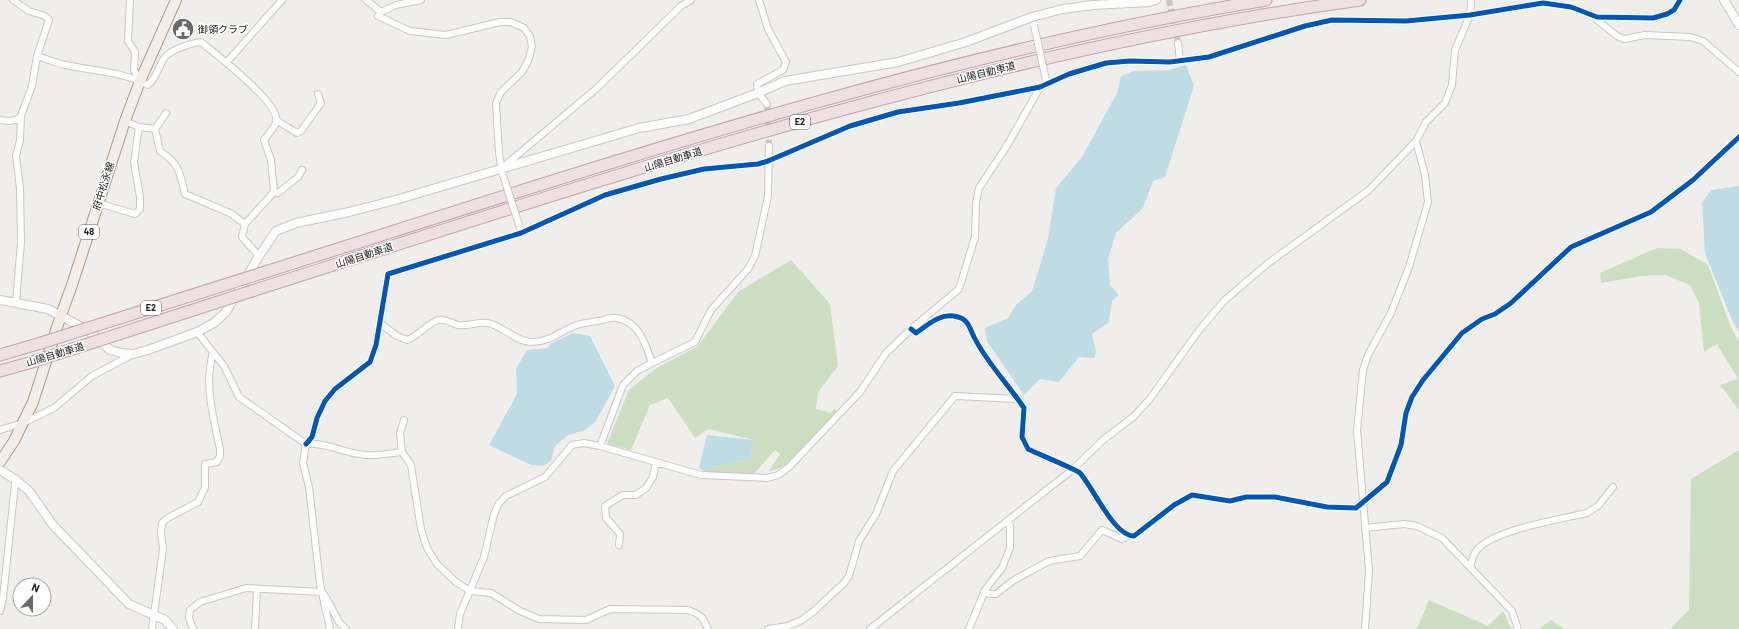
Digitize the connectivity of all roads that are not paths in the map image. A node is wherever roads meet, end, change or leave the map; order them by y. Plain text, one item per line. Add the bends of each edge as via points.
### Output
1 (13, 0) edge
2 (130, 0) edge
3 (176, 0) edge
4 (282, 0) edge
5 (366, 0) edge
6 (421, 0) edge
7 (691, 0) edge
8 (759, 0) edge
9 (1156, 0) edge
10 (1266, 0) edge
11 (1360, 0) edge
12 (1471, 0) edge
13 (1680, 0) edge
14 (1724, 0) edge
15 (1093, 2) edge
16 (381, 12) junction
17 (1470, 13) junction
18 (1597, 17) junction
19 (1033, 21) junction
20 (1739, 25) edge
21 (1178, 43) tunnel mouth
22 (36, 56) junction
23 (1180, 61) junction
24 (226, 62) junction
25 (1739, 72) edge
26 (140, 81) junction
27 (1047, 82) junction
28 (1040, 87) junction
29 (318, 94) dead end
30 (758, 94) junction
31 (767, 104) tunnel mouth
32 (166, 113) dead end
33 (21, 116) junction
34 (0, 120) edge
35 (276, 120) junction
36 (124, 121) junction
37 (140, 127) junction
38 (155, 129) junction
39 (1739, 137) edge
40 (1416, 141) junction
41 (769, 146) tunnel mouth
42 (768, 161) junction
43 (302, 170) dead end
44 (502, 172) junction
45 (274, 192) junction
46 (98, 203) junction
47 (244, 224) junction
48 (520, 230) junction
49 (258, 256) junction
50 (0, 300) edge
51 (16, 302) junction
52 (61, 315) junction
53 (380, 323) junction
54 (911, 329) junction
55 (197, 332) junction
56 (213, 352) junction
57 (0, 354) edge
58 (133, 354) junction
59 (652, 363) junction
60 (0, 371) edge
61 (1018, 399) junction
62 (404, 420) dead end
63 (23, 423) junction
64 (0, 430) edge
65 (306, 444) junction
66 (600, 446) junction
67 (402, 452) junction
68 (0, 462) edge
69 (656, 464) junction
70 (0, 470) edge
71 (1072, 470) junction
72 (16, 480) junction
73 (1614, 487) dead end
74 (1364, 502) junction
75 (1007, 521) junction
76 (1365, 528) junction
77 (1128, 536) junction
78 (619, 545) dead end
79 (1470, 567) junction
80 (257, 589) junction
81 (985, 590) junction
82 (470, 591) junction
83 (322, 592) junction
84 (0, 611) edge
85 (154, 615) junction
86 (152, 629) edge
87 (173, 629) edge
88 (193, 629) edge
89 (255, 629) edge
90 (330, 629) edge
91 (346, 629) edge
92 (458, 629) edge
93 (708, 629) edge
94 (768, 629) edge
95 (870, 629) edge
96 (970, 629) edge
97 (1365, 629) edge
98 (1518, 629) edge

1 - 22 street via 49,20
2 - 26 street via 128,41 135,52 134,70
3 - 26 main road, 府中松永線 / 48
4 - 24 street
5 - 16 street
6 - 16 street via 396,5
7 - 44 street via 681,6 597,88
8 - 30 street via 768,29 786,62 783,70 757,84
9 - 15 street
10 - 57 highway, 山陽自動車道 / E2, bridge via 1052,42 865,89 631,157
11 - 60 highway, 山陽自動車道 / E2, bridge via 1266,14 1055,55 877,100 634,171
12 - 17 street
13 - 18 street via 1674,10 1653,18
14 - 20 street
15 - 19 street via 1063,9
16 - 44 street via 378,16 410,30 446,35 500,22 511,22 524,28 530,36 532,47 528,62 522,72 501,92 496,103 498,153
17 - 18 street via 1543,3 1571,6
17 - 23 street via 1406,21 1332,20 1304,26 1209,57
17 - 40 street via 1455,50 1452,85 1445,103 1426,122
18 - 25 street via 1597,20 1624,39 1645,35 1690,37 1703,41
19 - 27 street, bridge
19 - 30 street via 898,62 785,81
21 - 23 street
22 - 26 street
22 - 33 street via 32,86
23 - 27 street via 1106,63
24 - 26 street via 201,42 191,43 166,56 155,80 148,85
24 - 35 street via 256,88 276,114
26 - 36 main road, 府中松永線 / 48
27 - 28 street
28 - 42 street via 898,112 850,126
28 - 54 street via 1008,144 979,188 975,237 959,289
29 - 35 street via 322,103 301,131 297,133
30 - 31 street
30 - 44 street via 689,120 639,128
32 - 38 street
33 - 34 street via 9,122
33 - 51 street via 16,156 20,188 21,242
35 - 45 street via 264,140 271,160
36 - 37 street
36 - 46 main road, 府中松永線 / 48
37 - 38 street
37 - 46 street via 134,162 140,209 135,214
38 - 47 street via 160,151 172,160 181,174 185,194 230,213
39 - 74 street via 1693,180 1651,212 1571,247 1511,303 1462,333 1412,397 1406,414 1401,445 1387,482
40 - 71 street via 1369,190 1267,264 1225,300 1200,329 1149,400
40 - 74 street via 1425,175 1428,202 1409,266 1391,313 1368,355 1363,370 1357,430
41 - 42 street
42 - 48 street via 704,169 661,179 605,195
42 - 59 street via 768,196 755,256 748,269 711,310 695,342
43 - 45 street via 298,177 278,193
44 - 48 street, bridge
44 - 49 street via 349,212 296,223 276,231
45 - 47 street
46 - 52 main road, 府中松永線 / 48
47 - 49 street via 242,237
48 - 53 street via 388,274
49 - 55 street via 230,308 214,323
50 - 51 street
51 - 52 street via 48,309
52 - 58 street via 89,331 110,350
52 - 63 main road, 府中松永線 / 48 via 33,402
53 - 59 street via 407,340 444,319 458,325 481,322 492,324 528,342 540,342 577,325 616,317 628,321 638,330
53 - 65 street via 370,362 325,401 312,436
54 - 61 street via 916,333 940,317 960,317 967,322 981,351
54 - 69 street via 886,353 860,392 789,467 778,475 767,478 701,475
55 - 56 street
55 - 58 street
56 - 65 street via 224,366 239,397
56 - 85 street via 208,390 220,456 217,462 206,464 205,487 198,502 162,523 163,549
58 - 63 street via 92,376 54,408
59 - 66 street via 638,371 623,385
61 - 71 street via 1024,408 1022,437 1028,449
61 - 94 street via 955,396 893,471 876,514 859,541 844,583 802,620 788,626
62 - 67 street via 400,433
63 - 64 street
63 - 68 main road, 府中松永線 / 48
65 - 67 street via 315,443 367,455
65 - 83 street via 303,463 309,487
66 - 69 street
66 - 82 street via 584,443 572,445 545,476 506,496 499,503 484,556
67 - 82 street via 411,466 420,529 427,548 436,564
69 - 78 street via 653,477 646,488 636,494 623,495 605,506 606,518 620,534
70 - 72 street
71 - 75 street
71 - 77 street via 1079,472 1118,530
72 - 84 street
72 - 85 street via 29,491 53,525 129,604
73 - 79 street via 1598,506 1587,513 1512,530 1494,537 1477,550
74 - 76 street
74 - 77 street via 1356,508 1327,507 1275,497 1246,497 1230,501 1192,495 1174,505 1134,536
75 - 81 street via 1010,526 1010,548 1002,568
75 - 95 street
76 - 79 street via 1404,524 1416,526 1442,538
76 - 97 street via 1370,570
77 - 81 street via 1122,539 1102,530 1080,556 1048,561 1014,580 996,594 988,594
79 - 98 street via 1512,611
80 - 83 street
80 - 88 street via 246,588 200,602 190,610 189,618
80 - 89 street
81 - 96 street
82 - 92 street via 460,614
82 - 93 street via 491,593 539,619 586,620 610,609 688,610 698,614
83 - 90 street
83 - 91 street via 339,622
85 - 86 street
85 - 87 street via 165,620

